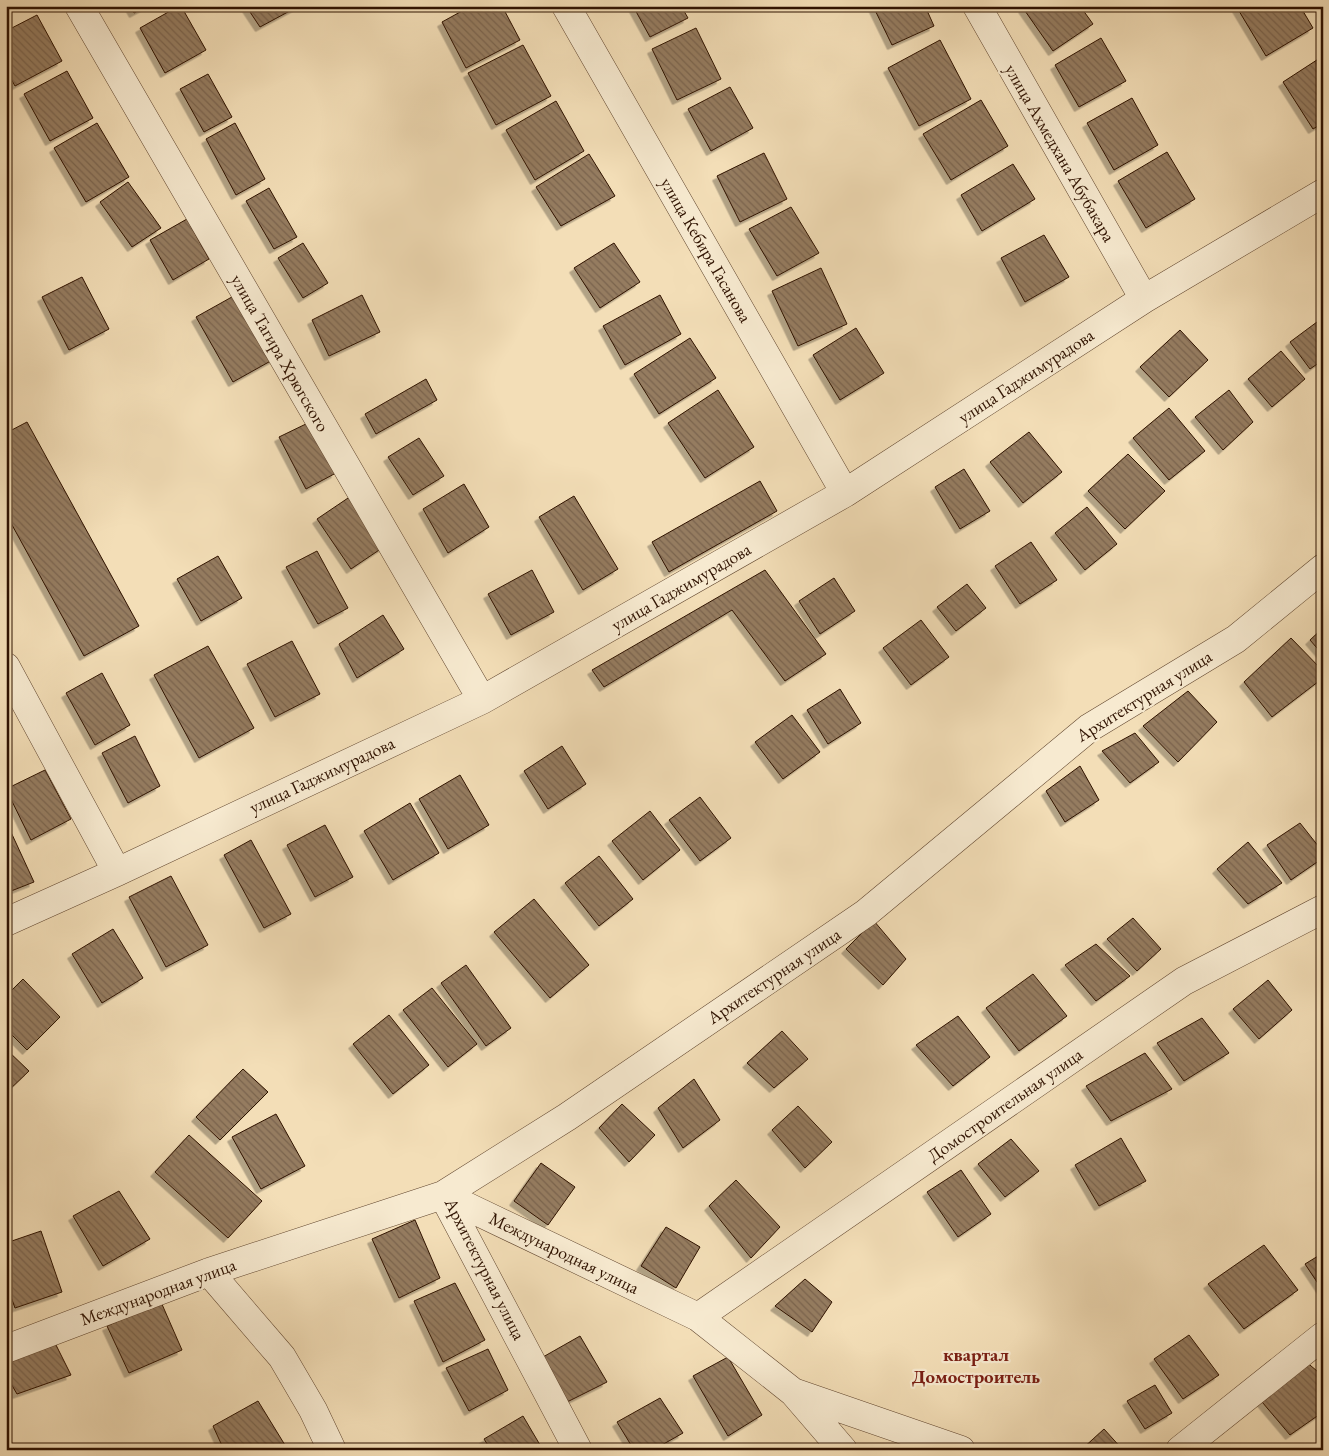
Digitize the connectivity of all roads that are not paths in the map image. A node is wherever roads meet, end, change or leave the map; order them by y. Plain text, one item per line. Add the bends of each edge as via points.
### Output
1 (79, 6) edge
2 (566, 6) edge
3 (977, 6) edge
4 (1323, 193) edge
5 (1144, 299) junction
6 (845, 493) junction
7 (1323, 568) edge
8 (6, 667) edge
9 (482, 700) junction
10 (117, 872) junction
11 (1323, 909) edge
12 (6, 922) edge
13 (443, 1195) junction
14 (209, 1272) junction
15 (698, 1317) junction
16 (1323, 1336) edge
17 (6, 1349) edge
18 (793, 1392) junction
19 (332, 1450) edge
20 (578, 1450) edge
21 (843, 1450) edge
22 (961, 1450) edge
23 (1180, 1450) edge

1 - 9 street, улица Тагира Хрюгского
2 - 6 street, улица Кебира Гасанова
3 - 5 street, улица Ахмедхана Абубакара
4 - 5 street, улица Гаджимурадова
5 - 6 street, улица Гаджимурадова
6 - 9 street, улица Гаджимурадова
7 - 13 street, Архитектурная улица via 1236,639 1089,728 866,913 567,1116
8 - 10 street
9 - 10 street, улица Гаджимурадова
10 - 12 street, улица Гаджимурадова
11 - 15 street, Домостроительная улица via 1184,981
13 - 14 street, Международная улица
13 - 15 street, Международная улица
13 - 20 street, Архитектурная улица
14 - 17 street, Международная улица
14 - 19 street via 282,1357
15 - 18 street, Международная улица
16 - 23 street
18 - 21 street
18 - 22 street, Международная улица

